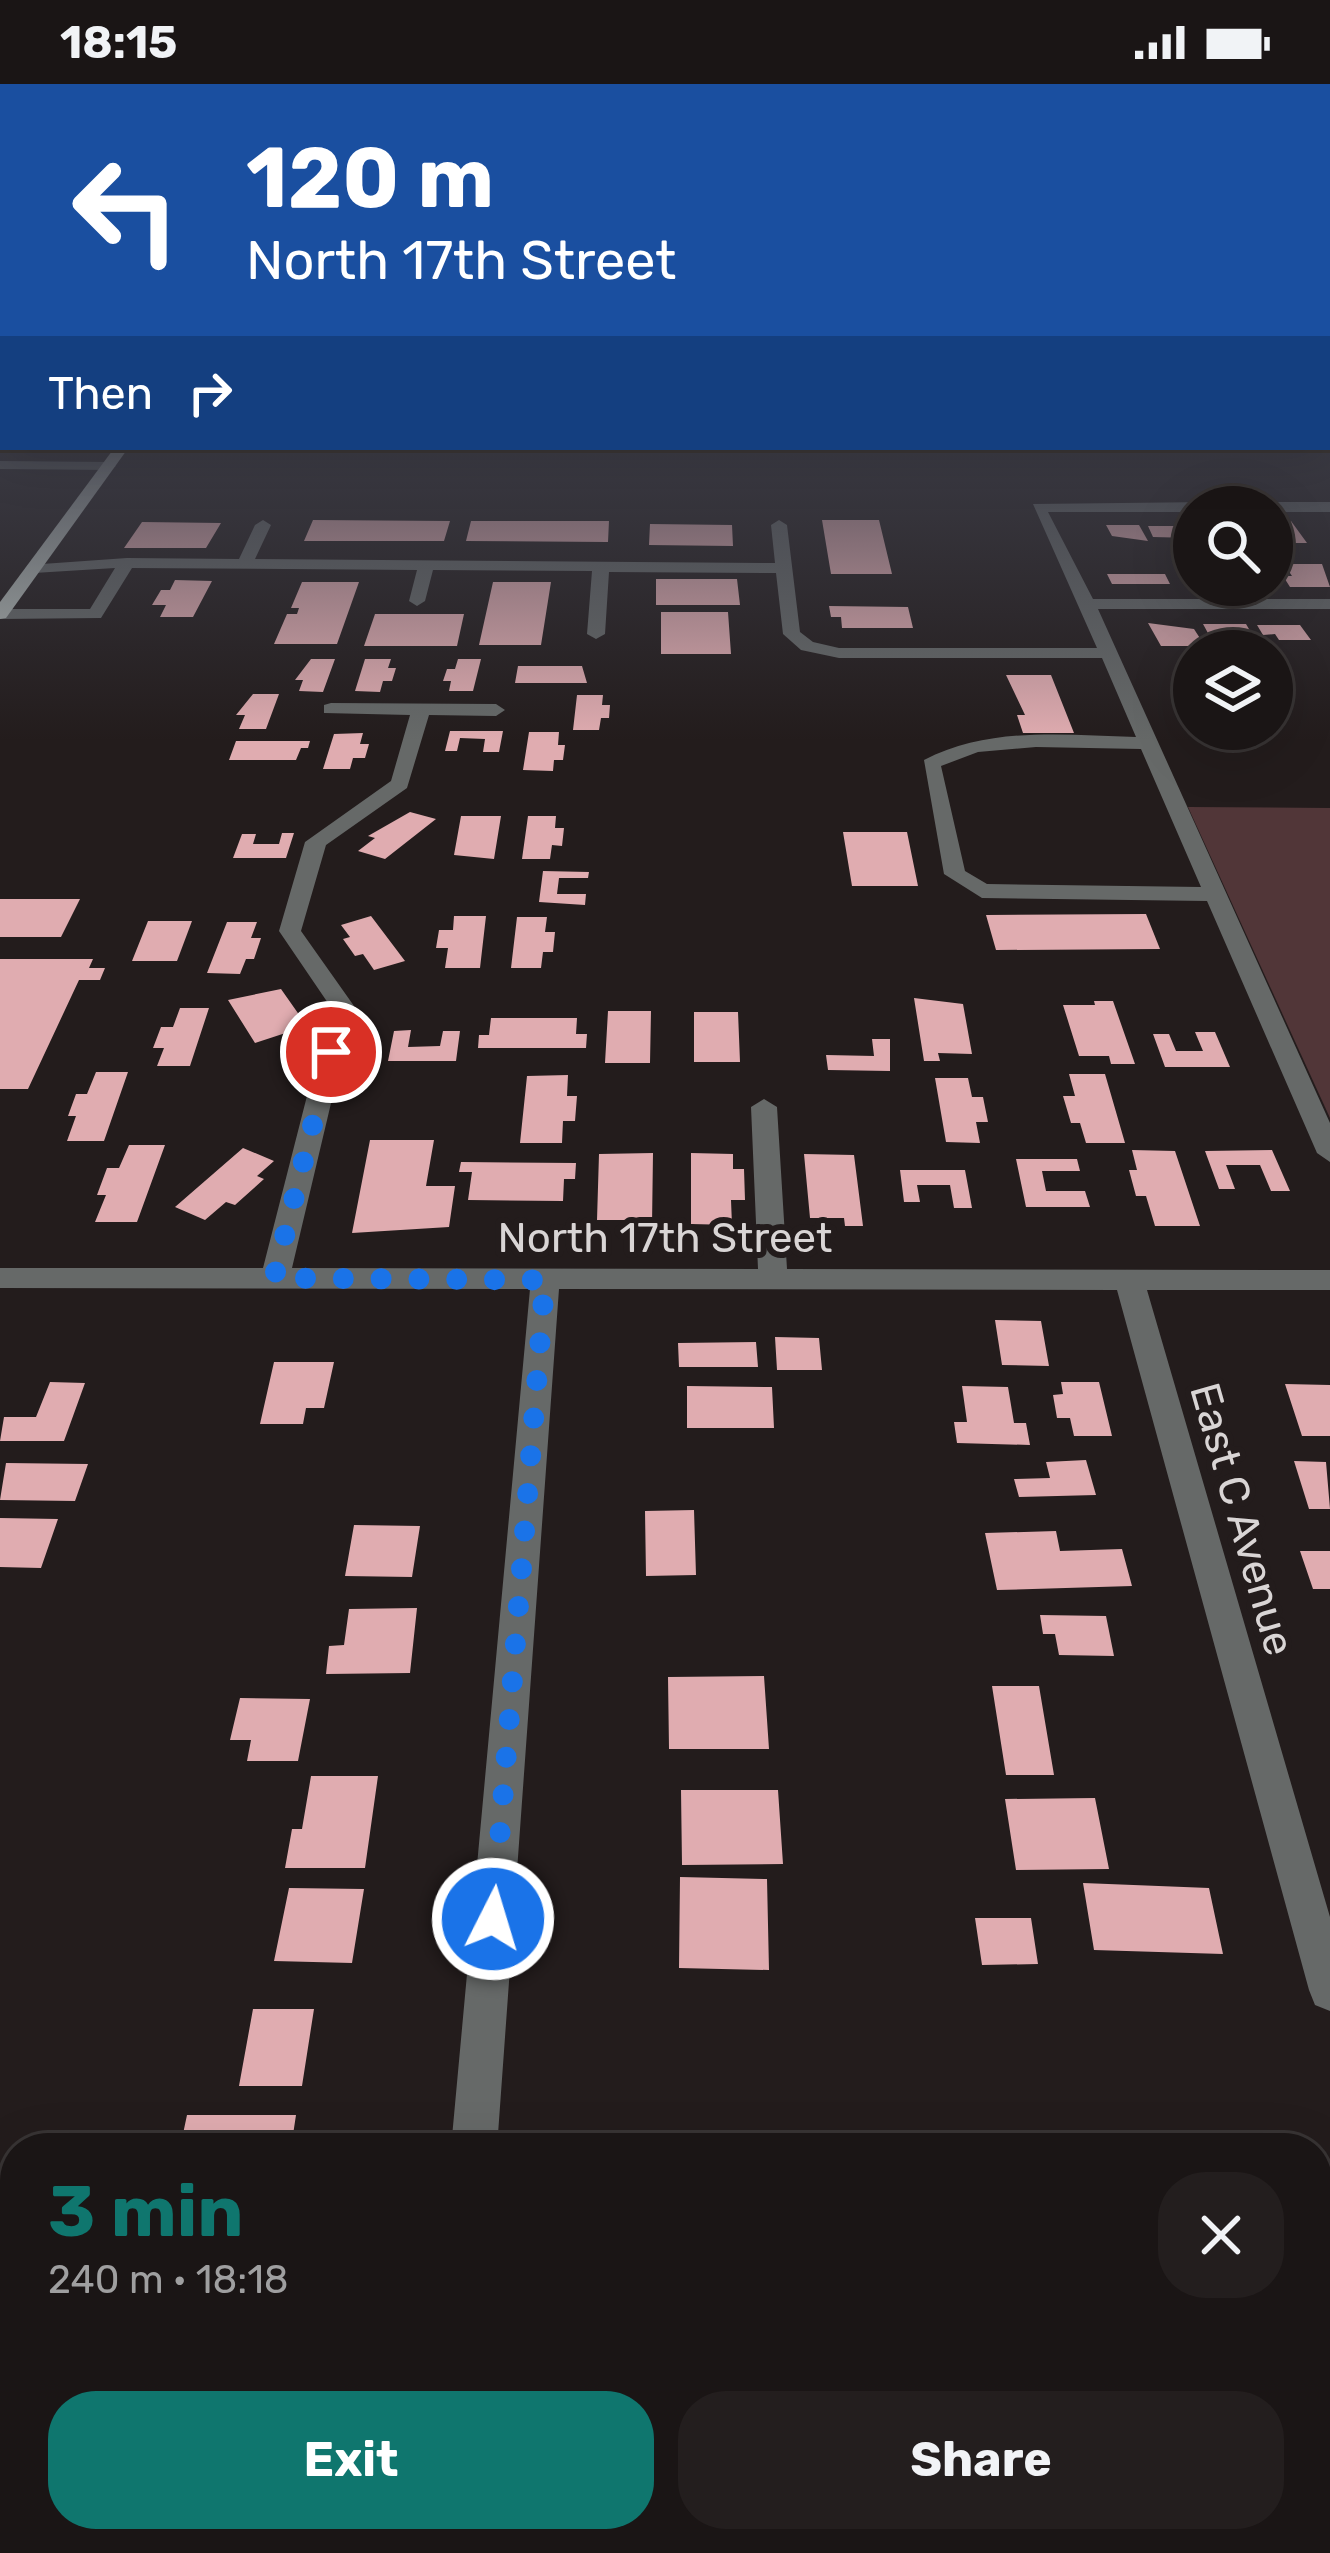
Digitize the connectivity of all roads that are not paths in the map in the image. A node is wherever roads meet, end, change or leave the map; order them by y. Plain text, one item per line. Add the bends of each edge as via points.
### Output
1 (77, 510) edge
2 (1040, 510) edge
3 (779, 524) dead end
4 (263, 525) dead end
5 (38, 563) junction
6 (127, 563) junction
7 (244, 564) junction
8 (426, 565) junction
9 (601, 566) junction
10 (784, 568) junction
11 (417, 602) dead end
12 (1087, 604) junction
13 (1330, 604) edge
14 (0, 614) edge
15 (596, 634) dead end
16 (1109, 653) junction
17 (331, 710) dead end
18 (421, 710) junction
19 (496, 710) dead end
20 (1149, 742) junction
21 (1216, 894) junction
22 (764, 1107) dead end
23 (1330, 1153) edge
24 (0, 1278) edge
25 (274, 1278) junction
26 (773, 1279) junction
27 (1129, 1279) junction
28 (545, 1280) junction
29 (1330, 1280) edge
30 (1330, 1990) edge
31 (475, 2133) edge

1 - 5 main road
2 - 12 street
3 - 10 street
4 - 7 street
5 - 6 street
5 - 14 main road
6 - 7 street
6 - 14 street via 94,614
7 - 8 street
8 - 9 street
8 - 11 street
9 - 10 street
9 - 15 street
10 - 16 street via 791,634 807,646
12 - 13 street
12 - 16 street
16 - 20 street
17 - 18 street
18 - 19 street
18 - 25 street via 400,784 316,842 290,931 342,1006
20 - 21 street
20 - 21 street via 950,751 932,764 955,874 982,891
21 - 23 street
22 - 26 street
24 - 25 street, North 17th Street
25 - 28 street, North 17th Street
26 - 27 street, North 17th Street
26 - 28 street, North 17th Street
27 - 29 street, North 17th Street
27 - 30 street, East C Avenue
28 - 31 street

